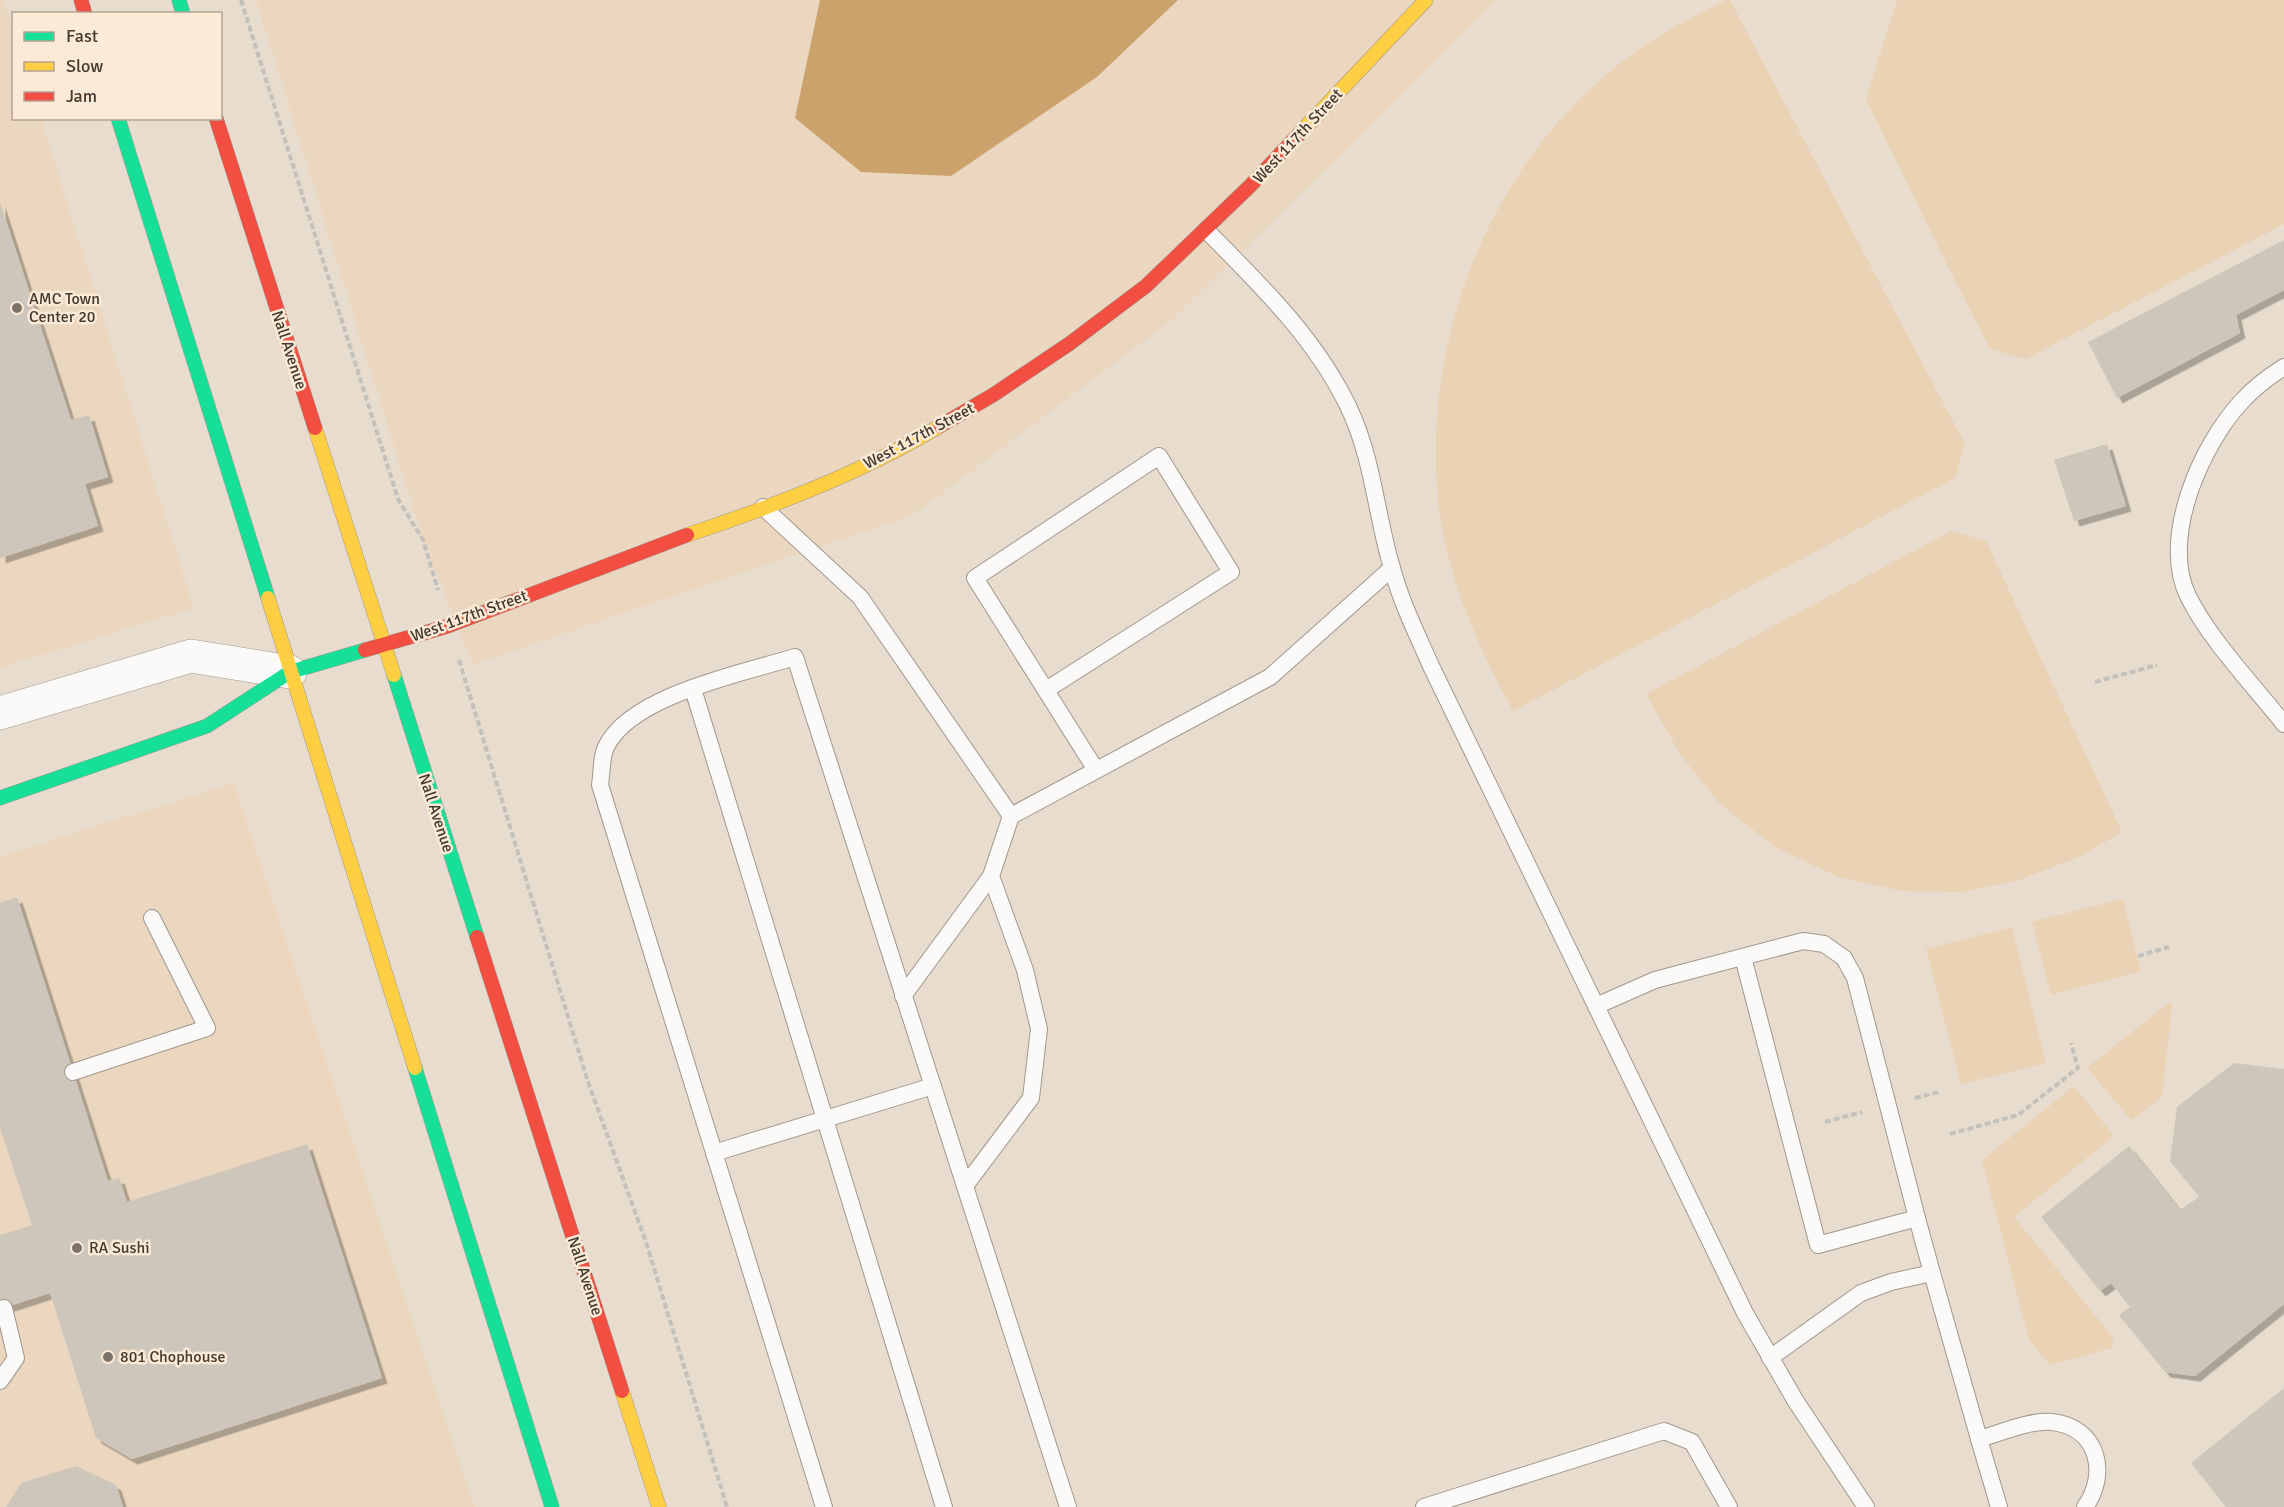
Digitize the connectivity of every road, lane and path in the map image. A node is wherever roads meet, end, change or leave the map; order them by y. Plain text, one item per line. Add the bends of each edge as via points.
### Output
1 (241, 0) edge
2 (1426, 0) edge
3 (119, 120) edge
4 (217, 120) edge
5 (1206, 230) junction
6 (2284, 367) edge
7 (763, 507) junction
8 (1392, 568) junction
9 (448, 626) junction
10 (383, 646) junction
11 (2157, 665) dead end
12 (290, 672) junction
13 (2095, 682) dead end
14 (693, 689) junction
15 (1046, 690) junction
16 (1, 714) edge
17 (2284, 724) edge
18 (1096, 770) junction
19 (0, 798) edge
20 (1011, 816) junction
21 (991, 876) junction
22 (152, 918) dead end
23 (2169, 947) dead end
24 (2138, 956) dead end
25 (1743, 957) junction
26 (903, 996) junction
27 (1596, 1006) junction
28 (2070, 1043) dead end
29 (73, 1072) dead end
30 (933, 1086) junction
31 (825, 1119) junction
32 (1950, 1134) dead end
33 (714, 1153) junction
34 (965, 1186) junction
35 (1917, 1218) junction
36 (1932, 1273) junction
37 (4, 1308) dead end
38 (1770, 1358) junction
39 (1, 1380) edge
40 (1979, 1438) junction
41 (552, 1507) edge
42 (659, 1507) edge
43 (727, 1507) edge
44 (824, 1507) edge
45 (944, 1507) edge
46 (1068, 1507) edge
47 (1424, 1507) edge
48 (1729, 1507) edge
49 (1866, 1507) edge
50 (1999, 1507) edge
51 (2085, 1507) edge

1 - 9 path via 398,499 423,540
2 - 5 main road, West 117th Street
3 - 12 main road
4 - 10 main road, Nall Avenue
5 - 7 main road, West 117th Street via 1146,286 993,395 920,438 837,478
5 - 8 lane via 1281,307 1320,355 1349,408 1368,462
6 - 17 lane via 2241,402 2203,458 2181,525 2178,560 2187,594 2203,622
7 - 9 main road, West 117th Street
7 - 20 lane via 860,597
8 - 18 lane via 1270,677
8 - 27 lane via 1431,666
9 - 10 main road, West 117th Street
9 - 43 path via 588,1082 646,1242
10 - 12 main road, West 117th Street
10 - 42 main road, Nall Avenue
11 - 13 path
12 - 16 street, West 117th Street via 190,656
12 - 19 main road, West 117th Street via 207,726
12 - 41 main road
14 - 26 lane via 795,657
14 - 31 lane
14 - 33 lane via 669,696 626,721 606,746 600,785
15 - 15 lane via 975,578 1159,456 1231,573
15 - 18 lane
18 - 20 lane
20 - 21 lane
21 - 26 lane
21 - 34 lane via 1025,970 1039,1029 1031,1098
22 - 29 lane via 207,1028
23 - 24 path
25 - 27 lane via 1655,980
25 - 35 lane via 1803,941 1824,944 1844,958 1855,978
25 - 35 lane via 1818,1245
26 - 30 lane
27 - 38 lane
28 - 32 path via 2078,1068 2018,1115
30 - 31 lane
30 - 34 lane
31 - 33 lane
31 - 45 lane
33 - 44 lane
34 - 46 lane
35 - 36 lane
36 - 38 lane via 1861,1293
36 - 40 lane
37 - 39 lane via 16,1358
38 - 49 lane
40 - 50 lane
40 - 51 lane via 2050,1422 2081,1433 2097,1460 2098,1478
47 - 48 lane via 1664,1431 1692,1442

